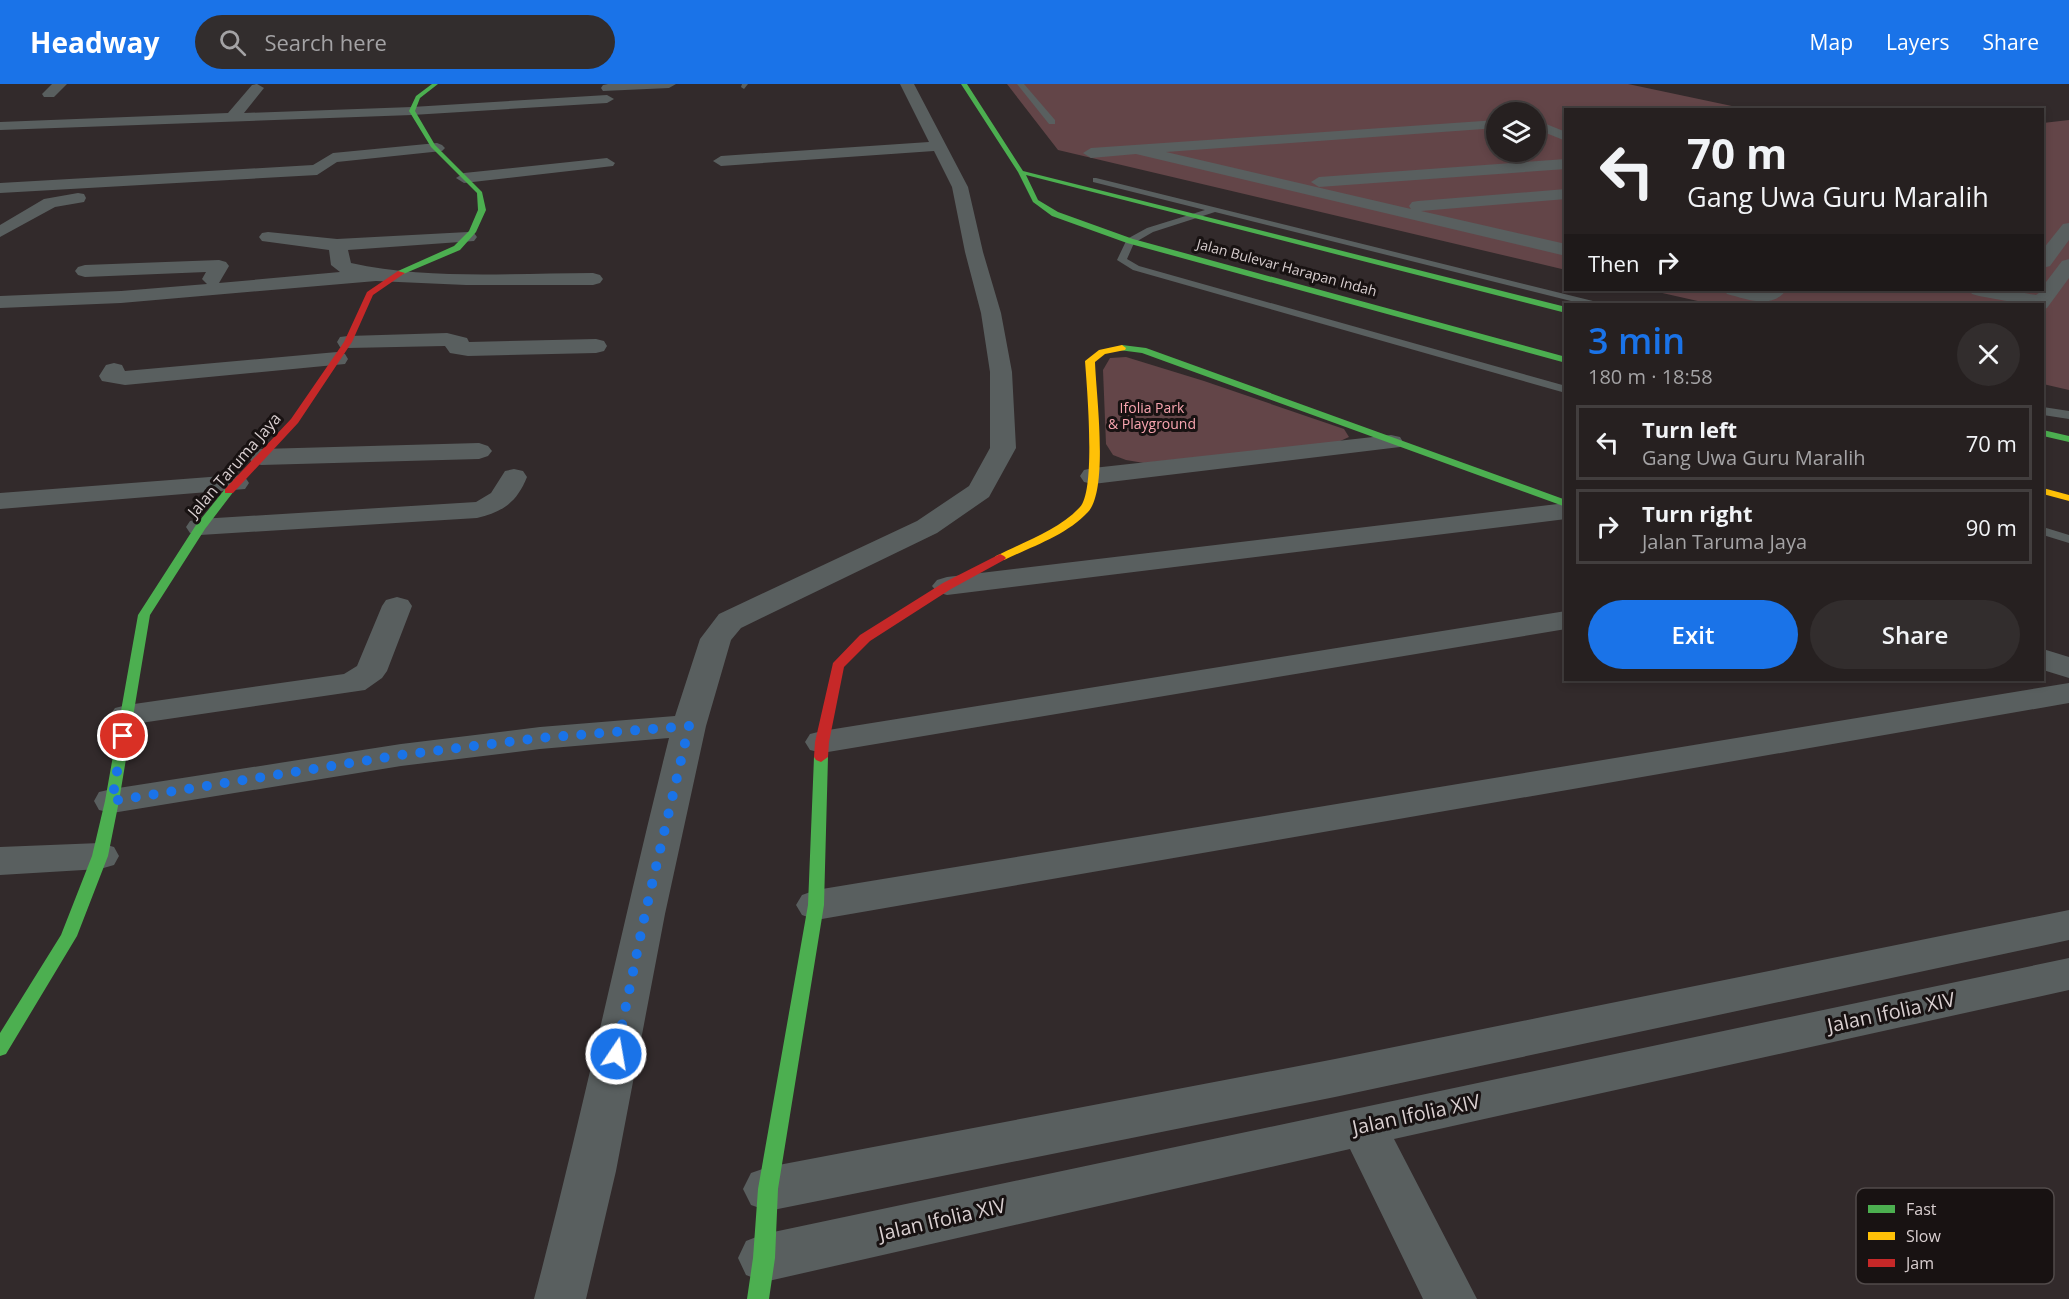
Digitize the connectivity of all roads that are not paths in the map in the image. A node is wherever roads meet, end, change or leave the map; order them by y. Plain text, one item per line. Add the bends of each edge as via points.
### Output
1 (60, 84) edge
2 (435, 84) edge
3 (669, 84) edge
4 (907, 84) edge
5 (964, 84) edge
6 (1020, 84) edge
7 (257, 88) dead end
8 (49, 94) dead end
9 (606, 95) edge
10 (233, 117) junction
11 (414, 117) junction
12 (1560, 120) dead end
13 (1546, 122) edge
14 (1052, 123) dead end
15 (1486, 125) edge
16 (0, 126) edge
17 (375, 127) dead end
18 (1546, 128) edge
19 (1564, 138) edge
20 (1564, 139) edge
21 (1546, 142) edge
22 (938, 146) junction
23 (437, 148) junction
24 (1137, 150) junction
25 (1091, 153) dead end
26 (721, 161) dead end
27 (1264, 162) dead end
28 (607, 163) dead end
29 (1564, 164) edge
30 (1206, 166) junction
31 (1021, 172) junction
32 (177, 178) junction
33 (464, 178) junction
34 (1096, 180) dead end
35 (1287, 185) junction
36 (0, 188) edge
37 (1564, 194) edge
38 (1387, 208) junction
39 (1217, 209) junction
40 (1194, 216) junction
41 (2069, 228) edge
42 (0, 232) edge
43 (268, 237) dead end
44 (468, 237) junction
45 (1130, 241) junction
46 (337, 245) junction
47 (1563, 247) edge
48 (2044, 261) edge
49 (2069, 265) edge
50 (85, 271) dead end
51 (395, 275) junction
52 (593, 279) dead end
53 (207, 288) junction
54 (1739, 291) edge
55 (1775, 291) edge
56 (1984, 291) edge
57 (2015, 297) edge
58 (0, 302) edge
59 (1589, 303) edge
60 (2041, 303) edge
61 (1564, 309) edge
62 (596, 346) dead end
63 (343, 350) junction
64 (1564, 359) edge
65 (114, 370) dead end
66 (1564, 389) edge
67 (2044, 411) edge
68 (2069, 415) edge
69 (2044, 432) edge
70 (2069, 439) edge
71 (1391, 442) junction
72 (479, 451) dead end
73 (261, 457) junction
74 (1093, 476) junction
75 (514, 477) dead end
76 (230, 491) junction
77 (2044, 491) edge
78 (2069, 498) edge
79 (1564, 503) edge
80 (2, 506) edge
81 (1564, 511) edge
82 (200, 527) junction
83 (2044, 531) edge
84 (2069, 539) edge
85 (947, 586) junction
86 (397, 606) dead end
87 (1564, 620) edge
88 (2044, 659) edge
89 (2069, 668) edge
90 (2069, 693) edge
91 (127, 715) junction
92 (689, 726) junction
93 (822, 742) junction
94 (112, 801) junction
95 (100, 856) junction
96 (0, 861) edge
97 (816, 905) junction
98 (2069, 925) edge
99 (2069, 974) edge
100 (0, 1049) edge
101 (1362, 1126) junction
102 (768, 1189) junction
103 (761, 1279) edge
104 (560, 1299) edge
105 (1451, 1299) edge

1 - 8 street
2 - 11 street via 418,97
3 - 9 street
4 - 22 street
5 - 31 street, Jalan Bulevar Harapan Indah
6 - 14 lane
7 - 10 street
9 - 11 street
10 - 11 street
10 - 16 street via 42,121
11 - 17 street
11 - 23 street, Jalan Taruma Jaya
12 - 13 street
15 - 24 street
18 - 19 street
20 - 21 street
22 - 26 street
22 - 92 street via 960,187 991,313 1001,372 1003,448 980,491 927,527 730,621 716,639
23 - 32 street via 333,158 317,170
23 - 33 street, Jalan Taruma Jaya
24 - 25 street
24 - 30 street
27 - 30 street
28 - 33 street
29 - 35 street
30 - 35 street
31 - 40 street, Jalan Bulevar Harapan Indah
31 - 45 street, Jalan Bulevar Harapan Indah via 1041,206
32 - 36 street
32 - 42 street via 149,195 50,203
33 - 44 street, Jalan Taruma Jaya via 482,198 479,219
34 - 39 lane
35 - 38 street
37 - 38 street
38 - 47 street
39 - 40 lane
39 - 59 lane
40 - 45 lane
40 - 61 street, Jalan Bulevar Harapan Indah
41 - 48 street
43 - 46 street
44 - 46 street
44 - 51 street, Jalan Taruma Jaya via 444,255
45 - 64 street, Jalan Bulevar Harapan Indah
45 - 66 lane via 1122,260 1136,268
46 - 51 street via 341,265 346,268
49 - 60 street
50 - 53 street via 219,266
51 - 52 street
51 - 53 street
51 - 63 street, Jalan Taruma Jaya via 370,294
53 - 58 street via 121,297
54 - 55 street via 1767,297
56 - 57 street
57 - 60 street
62 - 63 street via 468,349 458,348 459,343 447,339
63 - 65 street via 125,378 110,376
63 - 73 street, Jalan Taruma Jaya via 295,422
67 - 68 lane
69 - 70 street
71 - 74 street
71 - 74 street via 1123,346 1098,352 1090,361
71 - 79 street
72 - 73 street
73 - 76 street, Jalan Taruma Jaya
74 - 85 street via 1089,504 1071,521
75 - 82 street via 496,505 477,510
76 - 80 street
76 - 82 street, Jalan Taruma Jaya
77 - 78 street
81 - 85 street
82 - 91 street, Jalan Taruma Jaya via 144,615
83 - 84 lane
85 - 93 street via 865,638 838,666
86 - 91 street via 370,671 353,683
87 - 93 street
88 - 89 street
90 - 97 street
91 - 94 street, Jalan Taruma Jaya
92 - 94 street via 540,738 413,754
92 - 104 street via 592,1171
93 - 97 street
94 - 95 street, Jalan Taruma Jaya
95 - 96 street
95 - 100 street, Jalan Taruma Jaya via 69,936
97 - 102 street
98 - 102 street via 1335,1078
99 - 101 street, Jalan Ifolia XIV
101 - 103 street, Jalan Ifolia XIV
101 - 105 street
102 - 103 street

